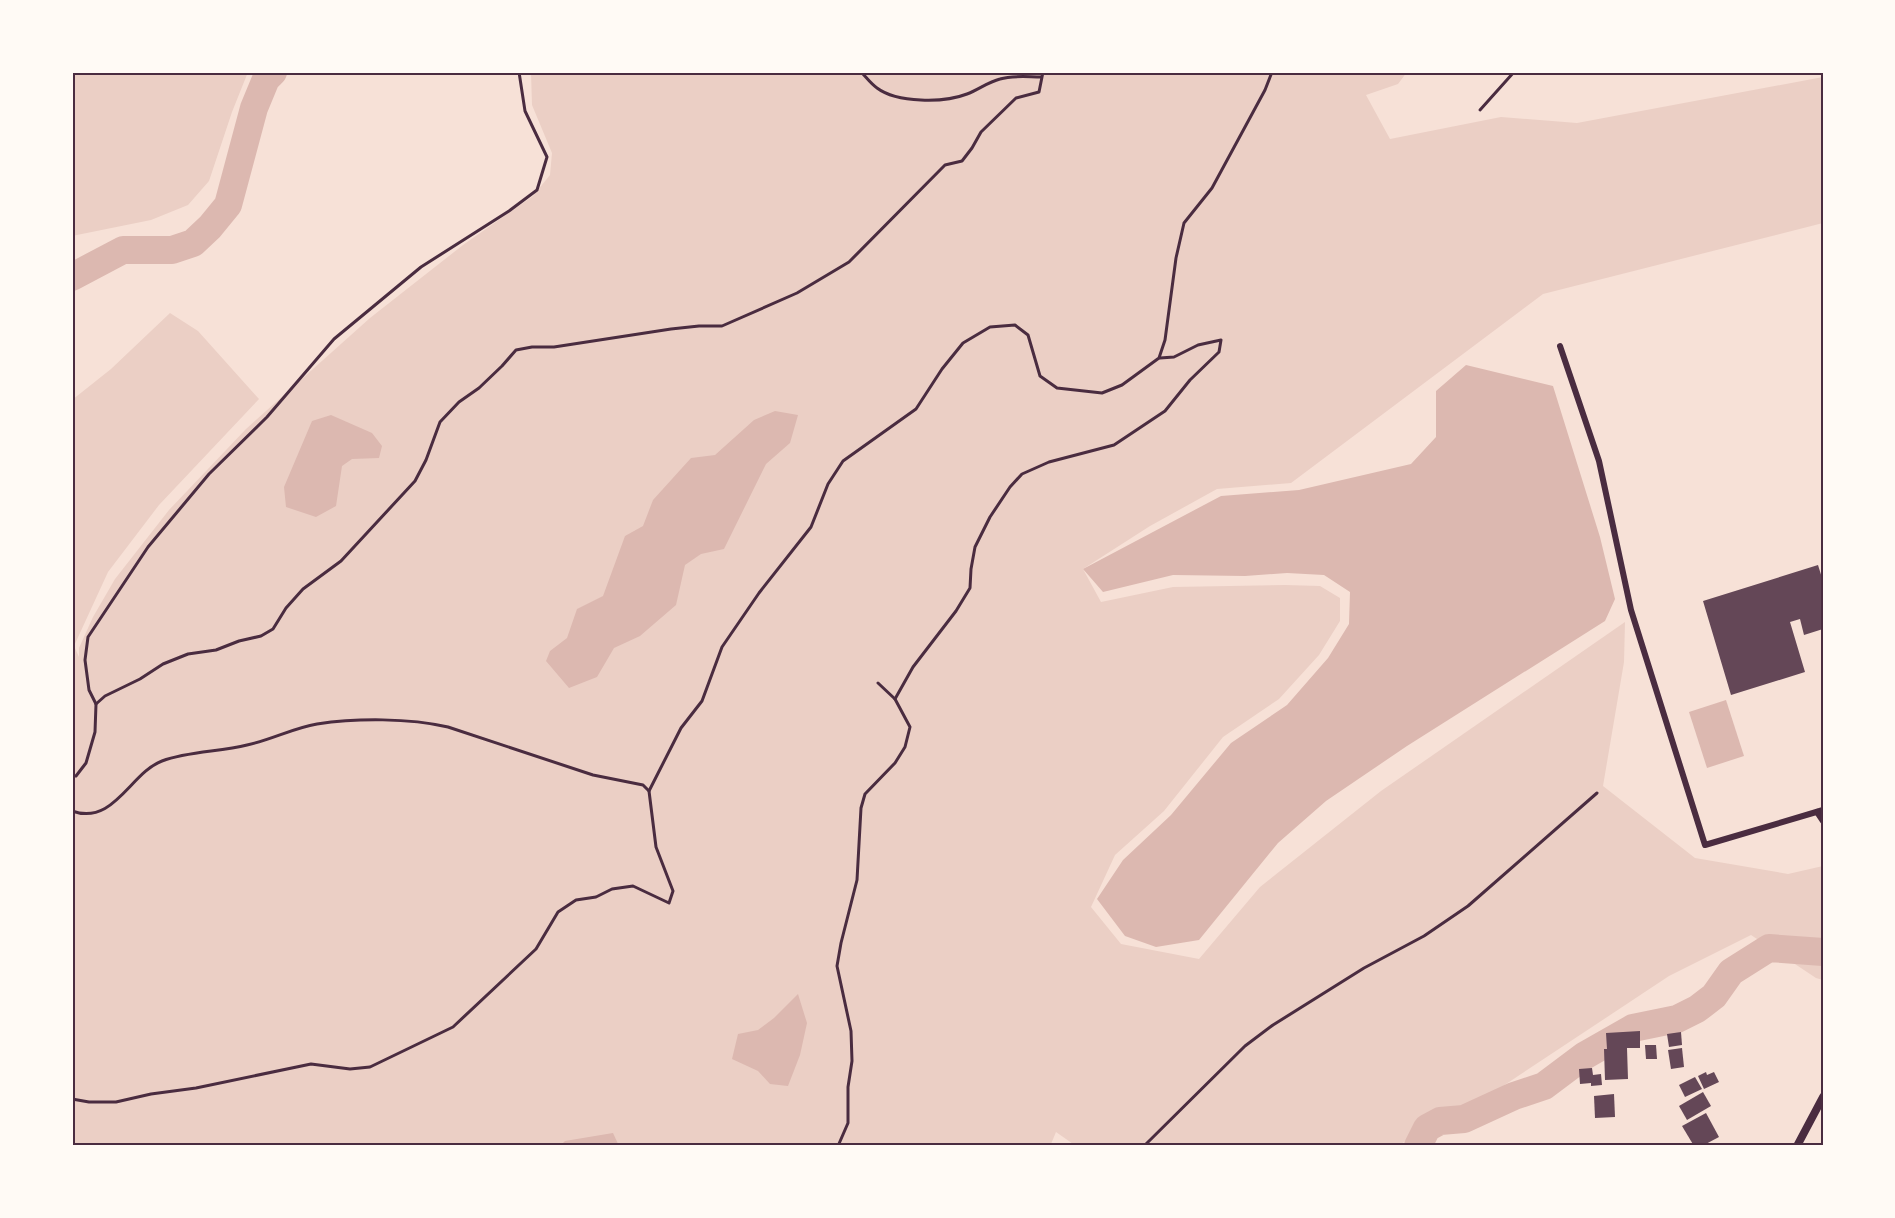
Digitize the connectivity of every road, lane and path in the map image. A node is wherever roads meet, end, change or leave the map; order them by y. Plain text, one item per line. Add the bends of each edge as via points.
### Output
1 (519, 72) edge
2 (861, 72) edge
3 (1272, 72) edge
4 (1514, 72) edge
5 (1042, 74) edge
6 (1480, 110) dead end
7 (1560, 346) dead end
8 (1159, 358) junction
9 (878, 683) dead end
10 (895, 699) junction
11 (96, 704) junction
12 (72, 776) edge
13 (649, 791) junction
14 (1597, 793) dead end
15 (72, 811) edge
16 (1820, 811) edge
17 (1823, 821) edge
18 (1823, 1097) edge
19 (72, 1099) edge
20 (838, 1146) edge
21 (1144, 1146) edge
22 (1797, 1146) edge

1 - 11 lane via 525,111 547,157 537,190 421,267 334,339 267,417 209,474 148,547 88,637 85,660 89,690
2 - 5 lane via 890,96 915,99 951,99 1001,79
3 - 8 lane via 1212,188 1184,223
4 - 6 path
5 - 11 lane via 1039,92 1016,98 981,132 962,161 945,165 849,262 797,294 722,326 516,350 440,422 415,481 341,561 303,589 273,629 261,636 163,664
7 - 16 street via 1599,460 1632,610 1705,845
8 - 10 lane via 1174,357 1198,345 1221,340 1219,352 1165,411 1114,445 1049,462 1022,474 1010,487 975,547 969,588
8 - 13 lane via 1122,385 1102,393 1058,388 1040,376 1028,335 1015,325 990,327 963,344 916,409 843,461 828,484 811,527 722,647 702,700 681,728
9 - 10 lane
10 - 20 lane via 910,727 905,747 895,763 865,794 858,879 837,966 851,1031 852,1061 848,1123
11 - 12 lane via 95,732 86,763
13 - 15 lane via 643,785 593,775 448,727 390,720 316,724 248,745 161,761 103,810
13 - 19 lane via 656,847 673,891 669,903 633,886 576,900 558,912 536,949 453,1027 370,1066 350,1069 310,1064 116,1102
14 - 21 path via 1468,906 1245,1046
16 - 17 street
18 - 22 street

